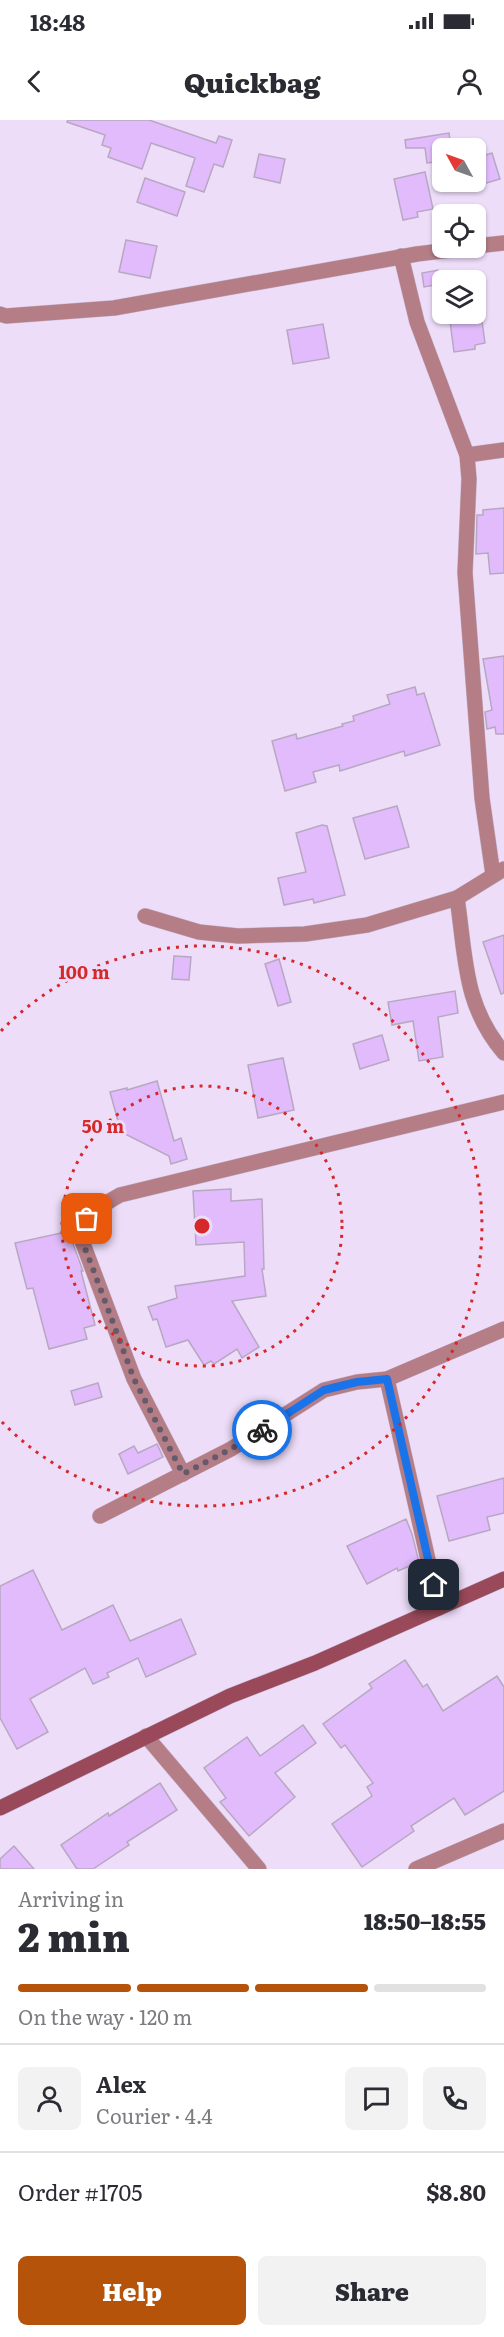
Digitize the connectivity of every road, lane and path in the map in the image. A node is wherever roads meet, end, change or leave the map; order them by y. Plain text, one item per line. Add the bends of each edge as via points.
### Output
1 (504, 243) edge
2 (486, 245) edge
3 (432, 252) edge
4 (401, 256) junction
5 (0, 314) edge
6 (504, 450) edge
7 (467, 455) junction
8 (498, 872) edge
9 (457, 898) junction
10 (145, 916) dead end
11 (504, 1053) edge
12 (504, 1102) edge
13 (504, 1329) edge
14 (387, 1379) junction
15 (183, 1474) junction
16 (100, 1516) dead end
17 (504, 1579) edge
18 (439, 1608) junction
19 (146, 1736) junction
20 (0, 1808) edge
21 (504, 1831) edge
22 (260, 1869) edge
23 (416, 1869) edge

1 - 2 street
3 - 4 street
4 - 5 street via 114,308
4 - 7 street via 417,322
6 - 7 street
7 - 8 street via 465,573 482,798
8 - 9 street
9 - 10 street via 367,925 304,934 199,932
9 - 11 street via 471,994 478,1016
12 - 15 street via 120,1195 87,1219 82,1241 134,1379
13 - 14 street
14 - 15 street via 324,1390 231,1449
14 - 18 street
15 - 16 street
17 - 18 street
18 - 19 street via 230,1696
19 - 20 street
19 - 22 street
21 - 23 street

